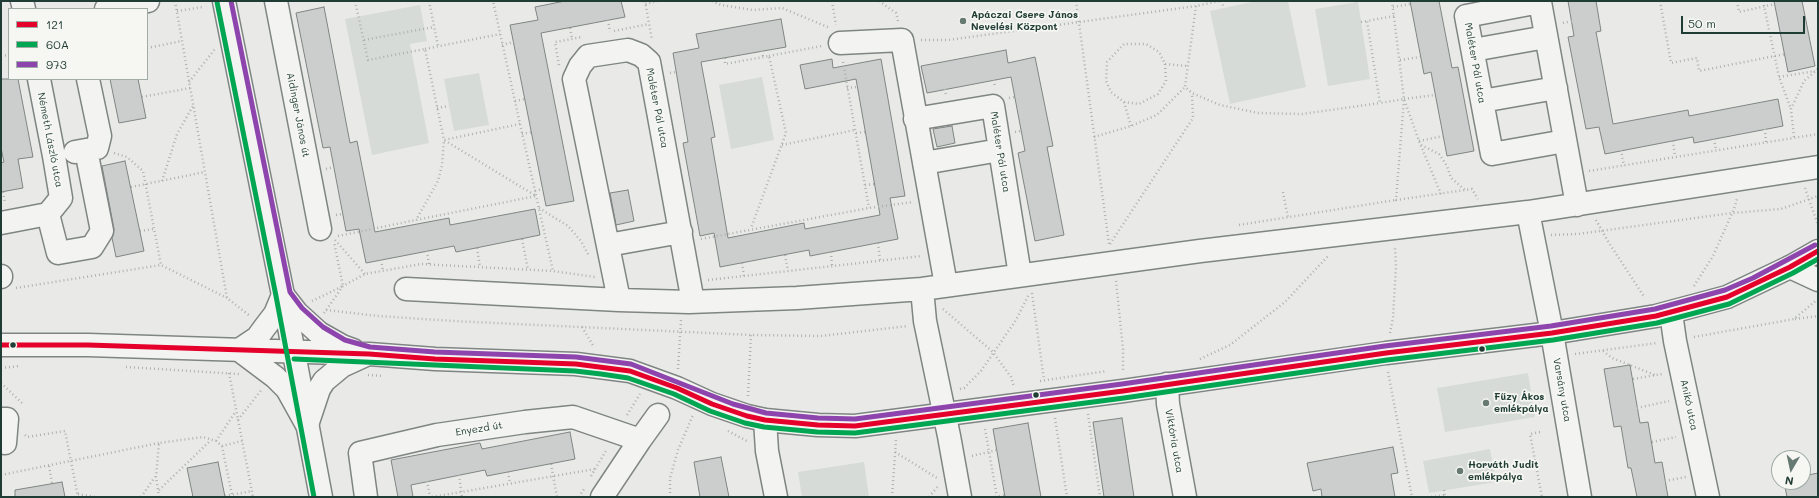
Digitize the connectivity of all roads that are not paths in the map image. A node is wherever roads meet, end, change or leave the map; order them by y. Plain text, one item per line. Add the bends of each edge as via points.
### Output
1 (148, 1) edge
2 (224, 1) edge
3 (276, 1) edge
4 (111, 8) edge
5 (1546, 37) junction
6 (840, 43) road end
7 (1473, 50) junction
8 (38, 80) edge
9 (88, 80) edge
10 (1556, 88) junction
11 (1482, 101) junction
12 (916, 119) junction
13 (1565, 141) junction
14 (91, 149) junction
15 (1000, 150) junction
16 (54, 156) junction
17 (924, 163) junction
18 (1809, 169) edge
19 (1584, 204) junction
20 (1528, 212) junction
21 (48, 214) junction
22 (10, 221) edge
23 (320, 229) dead end
24 (690, 235) junction
25 (608, 245) junction
26 (1818, 251) edge
27 (1790, 267) junction
28 (1020, 275) junction
29 (1818, 280) edge
30 (932, 287) junction
31 (406, 290) dead end
32 (283, 295) junction
33 (619, 300) junction
34 (688, 301) junction
35 (1670, 312) junction
36 (1552, 333) junction
37 (1, 345) edge
38 (239, 350) junction
39 (294, 352) junction
40 (369, 354) junction
41 (1167, 384) junction
42 (944, 415) junction
43 (658, 416) dead end
44 (756, 418) junction
45 (1, 419) edge
46 (307, 425) junction
47 (13, 438) road end
48 (640, 440) junction
49 (321, 497) edge
50 (366, 497) edge
51 (602, 497) edge
52 (776, 497) edge
53 (960, 497) edge
54 (1185, 497) edge
55 (1580, 497) edge
56 (1708, 497) edge

1 - 4 street
2 - 32 street
3 - 23 street, Aidinger János út
5 - 7 street
5 - 7 street, Maléter Pál utca via 1540,2 1466,16
5 - 10 street, Maléter Pál utca
6 - 12 street via 902,40
7 - 11 street, Maléter Pál utca
8 - 16 street, Németh László utca
9 - 14 street via 100,136
10 - 11 street
10 - 13 street, Maléter Pál utca
11 - 13 street, Maléter Pál utca via 1492,154
12 - 15 street, Maléter Pál utca via 993,106
12 - 17 street
13 - 19 street, Maléter Pál utca
14 - 16 street
14 - 21 street via 102,231 92,247 58,253
15 - 17 street
15 - 28 street, Maléter Pál utca
16 - 21 street, Németh László utca via 61,198
17 - 30 street
18 - 19 street
19 - 20 street
20 - 28 street via 1344,234 1113,251
20 - 36 street, Varsány utca
21 - 22 street
24 - 25 street
24 - 25 street, Maléter Pál utca via 649,62 641,55 628,50 606,52 588,56 574,80
24 - 34 street, Maléter Pál utca
25 - 33 street, Maléter Pál utca
26 - 27 street
27 - 29 street
27 - 35 street via 1727,297
28 - 30 street
30 - 34 street via 798,298
30 - 42 street via 925,322
31 - 33 street
32 - 38 street via 275,314 265,327 256,338
32 - 39 street
32 - 40 street via 296,313 319,333 342,346
33 - 34 street
35 - 36 street
35 - 56 street, Anikó utca
36 - 41 street
36 - 55 street, Varsány utca
37 - 38 street
38 - 39 street
38 - 46 street via 266,383 287,389
39 - 40 street
39 - 46 street
40 - 44 street via 583,364 630,371 712,404
40 - 46 street via 342,366 324,381
41 - 42 street via 1123,391 1047,390
41 - 54 street, Viktória utca via 1168,404
42 - 44 street via 855,426
42 - 53 street
43 - 48 street
44 - 52 street
45 - 47 street via 7,419
46 - 49 street
48 - 50 street, Enyezd út via 573,417 437,435 360,453
48 - 51 street

